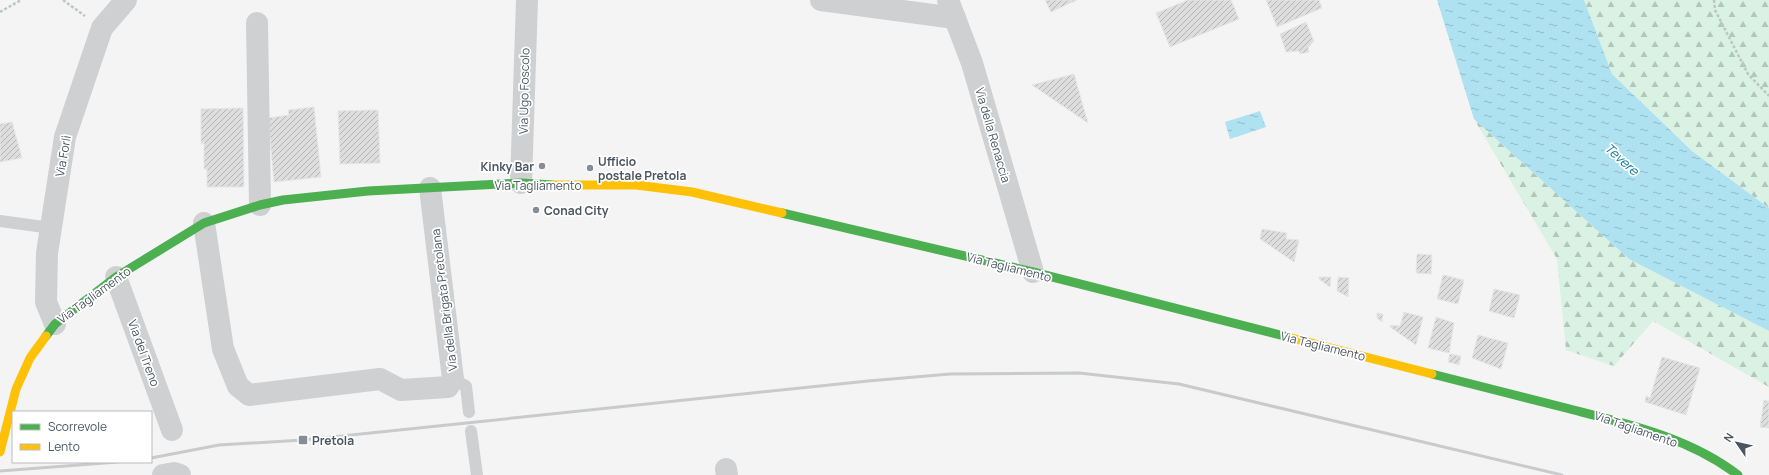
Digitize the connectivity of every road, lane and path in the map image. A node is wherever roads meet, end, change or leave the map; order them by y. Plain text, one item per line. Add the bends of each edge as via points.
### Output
1 (21, 0) edge
2 (63, 0) edge
3 (126, 0) edge
4 (527, 0) edge
5 (820, 0) edge
6 (1714, 0) edge
7 (951, 9) edge
8 (0, 12) edge
9 (257, 23) dead end
10 (102, 28) junction
11 (1769, 96) edge
12 (521, 183) junction
13 (430, 188) junction
14 (260, 205) junction
15 (0, 221) edge
16 (204, 223) junction
17 (51, 228) junction
18 (1033, 272) junction
19 (116, 277) junction
20 (55, 324) junction
21 (453, 379) junction
22 (468, 412) dead end
23 (172, 430) dead end
24 (472, 431) dead end
25 (0, 452) edge
26 (163, 475) edge
27 (180, 475) edge
28 (477, 475) edge
29 (1738, 475) edge

1 - 8 path
2 - 10 path
3 - 10 street, Via Forlì
4 - 12 street, Via Ugo Foscolo
5 - 7 street
6 - 11 path via 1715,10 1748,74
7 - 18 street, Via della Renaccia via 972,64
9 - 14 street
10 - 17 street, Via Forlì via 65,137
12 - 13 street, Via Tagliamento
12 - 18 street, Via Tagliamento via 636,185 692,192
13 - 14 street, Via Tagliamento via 368,191 283,200
13 - 21 street, Via della Brigata Pretolana
14 - 16 street, Via Tagliamento
15 - 17 lane
16 - 19 street, Via Tagliamento
16 - 21 street, Via della Brigata Pretolana via 223,349 238,386 249,395 380,379 401,390 448,387
17 - 20 street, Via Forlì via 47,252 46,302
18 - 29 street, Via Tagliamento via 1628,424 1692,448
19 - 20 street, Via Tagliamento
19 - 23 street, Via del Treno
20 - 25 street, Via Tagliamento via 30,358 16,389
21 - 22 lane via 466,386
24 - 28 lane
26 - 27 street

